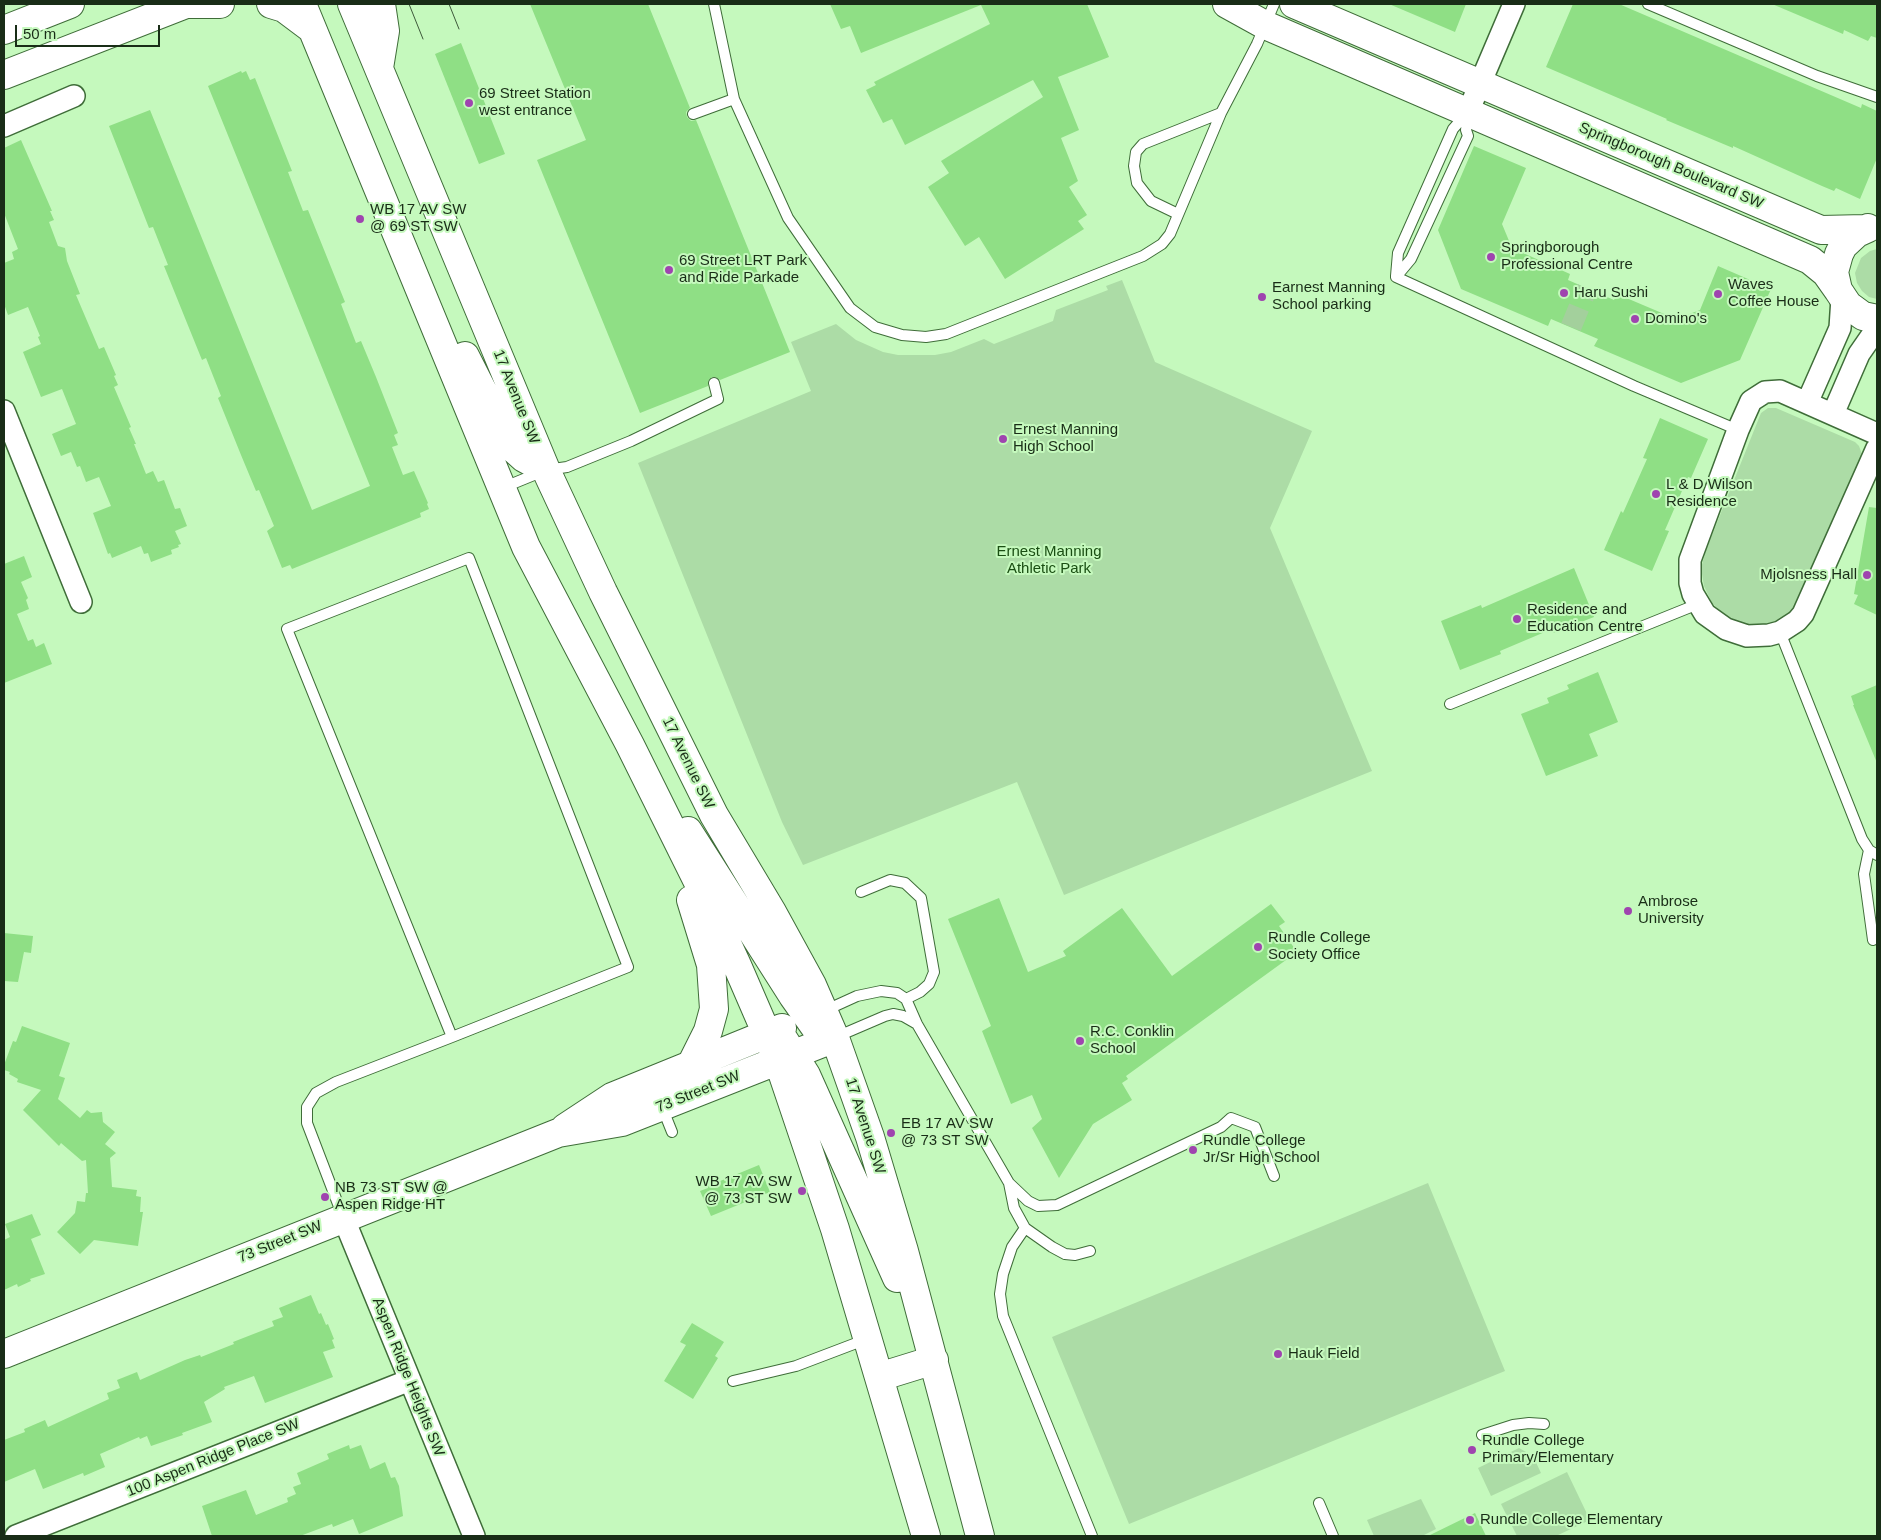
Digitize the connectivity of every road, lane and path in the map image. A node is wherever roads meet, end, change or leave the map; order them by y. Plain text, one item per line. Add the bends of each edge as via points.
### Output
1 (70, 4) edge
2 (187, 4) edge
3 (220, 4) edge
4 (271, 4) edge
5 (302, 4) edge
6 (352, 4) edge
7 (381, 4) edge
8 (714, 4) edge
9 (1227, 4) edge
10 (1294, 4) edge
11 (1514, 4) edge
12 (1648, 4) edge
13 (1269, 14) edge
14 (4, 30) edge
15 (312, 30) junction
16 (379, 68) junction
17 (4, 75) edge
18 (1480, 84) junction
19 (74, 96) dead end
20 (1877, 97) edge
21 (734, 99) junction
22 (1468, 112) junction
23 (1221, 113) junction
24 (693, 114) dead end
25 (4, 126) edge
26 (372, 174) junction
27 (1178, 214) junction
28 (1874, 227) edge
29 (1396, 277) junction
30 (1840, 294) junction
31 (1877, 318) edge
32 (1877, 328) edge
33 (714, 383) dead end
34 (1807, 403) junction
35 (4, 411) edge
36 (1833, 414) junction
37 (1738, 430) junction
38 (1877, 434) edge
39 (1877, 448) edge
40 (546, 470) junction
41 (501, 488) junction
42 (81, 602) dead end
43 (1698, 604) junction
44 (1780, 632) junction
45 (1450, 704) dead end
46 (630, 745) junction
47 (666, 820) junction
48 (1873, 853) edge
49 (861, 892) dead end
50 (1872, 940) dead end
51 (906, 999) junction
52 (816, 1014) junction
53 (917, 1024) junction
54 (767, 1035) junction
55 (452, 1037) junction
56 (835, 1038) junction
57 (786, 1057) junction
58 (691, 1065) junction
59 (661, 1106) junction
60 (672, 1132) dead end
61 (558, 1133) junction
62 (1274, 1176) dead end
63 (1009, 1183) junction
64 (343, 1217) junction
65 (1025, 1228) junction
66 (1090, 1251) dead end
67 (868, 1338) junction
68 (4, 1354) edge
69 (934, 1360) junction
70 (878, 1377) junction
71 (410, 1380) junction
72 (733, 1381) dead end
73 (1544, 1424) dead end
74 (1482, 1435) dead end
75 (1319, 1503) dead end
76 (16, 1536) edge
77 (474, 1536) edge
78 (926, 1536) edge
79 (980, 1536) edge
80 (1092, 1536) edge
81 (1333, 1536) edge

1 - 14 main road
2 - 3 main road
2 - 17 main road
4 - 15 main road via 284,8
5 - 15 main road
6 - 16 main road, 17 Avenue SW
7 - 16 main road via 385,31
8 - 21 lane
9 - 13 main road, Springborough Boulevard SW
10 - 18 main road, Springborough Boulevard SW
11 - 18 street
12 - 20 lane via 1817,76
13 - 22 main road, Springborough Boulevard SW
13 - 23 lane
15 - 26 main road
16 - 40 main road, 17 Avenue SW
18 - 22 street
18 - 28 main road, Springborough Boulevard SW via 1821,230
19 - 25 street
21 - 24 lane
21 - 27 lane via 788,218 850,308 875,328 902,335 926,337 946,334 1143,256 1162,244
22 - 29 lane via 1453,130 1398,253
22 - 29 lane via 1468,136 1411,259
22 - 30 main road, Springborough Boulevard SW via 1810,260 1826,273
23 - 27 lane
23 - 27 lane via 1143,144 1136,152 1137,183 1151,201
26 - 40 main road via 504,433 514,450
26 - 41 main road
28 - 30 main road via 1850,239 1839,254 1834,272
29 - 37 lane
30 - 31 main road, Springborough Boulevard SW via 1855,311
30 - 34 street via 1840,328
32 - 36 street via 1859,354
33 - 40 lane via 718,399 631,441 567,467
34 - 36 street
34 - 37 street via 1780,391 1765,392 1751,401
35 - 42 street
36 - 38 street
37 - 43 street via 1690,560 1690,583
39 - 44 street via 1804,614
40 - 41 lane
40 - 52 main road, 17 Avenue SW via 714,815 812,985
41 - 46 main road via 526,548
43 - 44 street via 1715,623 1736,634 1758,637
43 - 45 lane
44 - 48 lane via 1862,839
46 - 47 main road
46 - 52 main road via 700,848 793,996
47 - 54 main road
47 - 58 main road via 711,965 712,1020
48 - 50 lane via 1864,874
49 - 51 lane via 890,880 905,882 921,898 934,972 929,984
51 - 52 lane via 897,993 881,991 857,996
51 - 53 lane
52 - 54 main road, 73 Street SW
52 - 56 main road, 17 Avenue SW
53 - 56 lane via 893,1014
53 - 63 lane
54 - 57 main road via 786,1040
54 - 58 main road, 73 Street SW
55 - 55 lane via 628,967 469,558 287,630
55 - 64 lane via 336,1082 316,1093 307,1107 307,1123
56 - 57 main road, 73 Street SW
56 - 69 main road, 17 Avenue SW via 870,1137
57 - 59 main road, 73 Street SW
57 - 67 main road
57 - 69 main road via 806,1075
58 - 61 main road, 73 Street SW via 612,1097
59 - 60 lane
59 - 61 main road, 73 Street SW via 622,1122
61 - 64 main road, 73 Street SW
62 - 63 lane via 1254,1127 1231,1118 1221,1127 1052,1206 1038,1206 1028,1201
63 - 65 lane via 1014,1208
64 - 68 main road, 73 Street SW
64 - 71 street, Aspen Ridge Heights SW
65 - 66 lane via 1065,1254 1078,1255
65 - 80 lane via 1012,1247 1003,1274 1000,1294 1003,1316
67 - 70 main road
67 - 72 lane via 796,1366
69 - 70 main road
69 - 79 main road, 17 Avenue SW
70 - 78 main road
71 - 76 street, 100 Aspen Ridge Place SW
71 - 77 street, Aspen Ridge Heights SW
73 - 74 lane via 1513,1425
75 - 81 lane

